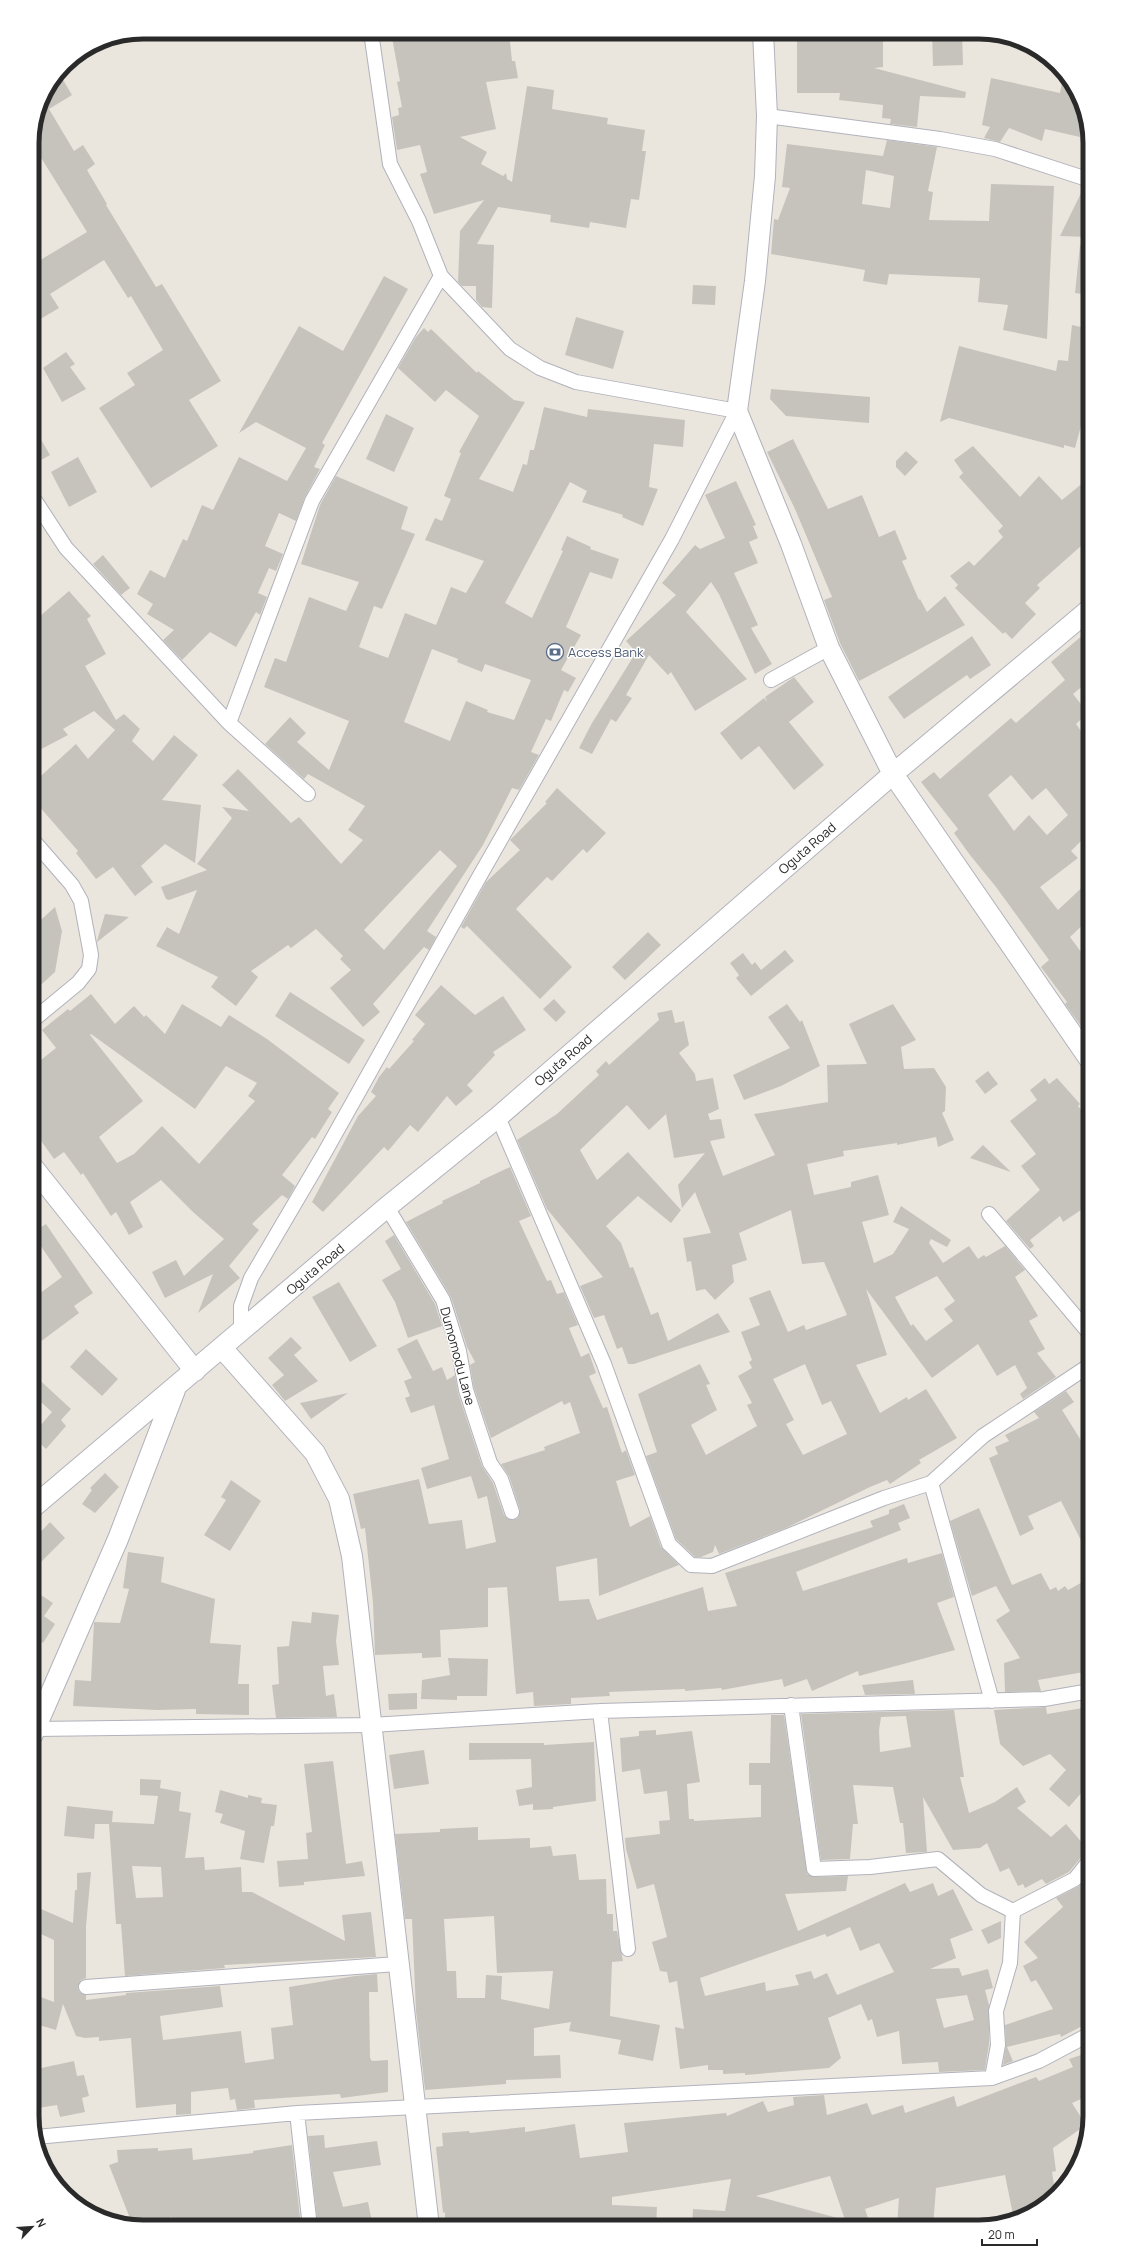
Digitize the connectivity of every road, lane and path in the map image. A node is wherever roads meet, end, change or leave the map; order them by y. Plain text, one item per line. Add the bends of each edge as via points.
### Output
1 (372, 39) edge
2 (763, 39) edge
3 (767, 116) junction
4 (1083, 178) edge
5 (441, 276) junction
6 (737, 411) junction
7 (39, 507) edge
8 (1083, 615) edge
9 (829, 648) junction
10 (771, 680) dead end
11 (229, 723) junction
12 (893, 774) junction
13 (308, 794) dead end
14 (39, 847) edge
15 (39, 1015) edge
16 (1083, 1050) edge
17 (498, 1117) junction
18 (39, 1175) edge
19 (387, 1207) junction
20 (989, 1214) dead end
21 (1083, 1326) edge
22 (241, 1332) junction
23 (222, 1348) junction
24 (1083, 1370) edge
25 (195, 1371) junction
26 (175, 1388) junction
27 (931, 1483) junction
28 (39, 1502) edge
29 (512, 1512) dead end
30 (1083, 1691) edge
31 (992, 1701) junction
32 (791, 1705) junction
33 (600, 1711) junction
34 (39, 1721) edge
35 (371, 1725) junction
36 (39, 1733) edge
37 (1083, 1869) edge
38 (1013, 1911) junction
39 (628, 1949) dead end
40 (398, 1964) junction
41 (86, 1987) dead end
42 (1083, 2038) edge
43 (992, 2078) junction
44 (414, 2107) junction
45 (298, 2113) junction
46 (41, 2137) edge
47 (309, 2220) edge
48 (428, 2220) edge

1 - 5 street via 390,164 419,221
2 - 3 street
3 - 4 street via 940,139 995,149
3 - 6 street via 765,176 755,281
5 - 6 street via 510,349 540,368 576,382
5 - 11 street via 312,501
6 - 9 street via 791,544
6 - 22 street via 672,539 326,1152 251,1278 241,1306
7 - 11 street via 66,548
8 - 12 street, Oguta Road
9 - 10 street
9 - 12 street
11 - 13 street
12 - 16 street
12 - 17 street, Oguta Road
14 - 15 street via 72,885 81,901 91,955 90,969 78,983
17 - 19 street, Oguta Road
17 - 27 street via 604,1364 669,1544 691,1565 712,1566 884,1498
18 - 25 street
19 - 22 street, Oguta Road
19 - 29 street, Dumomodu Lane via 443,1300 459,1351 466,1390 490,1463 501,1479
20 - 21 street
22 - 23 street, Oguta Road
23 - 25 street, Oguta Road
23 - 35 street via 315,1453 339,1499 352,1556
24 - 27 street via 983,1436
25 - 26 street, Oguta Road
26 - 28 street, Oguta Road
26 - 34 street via 118,1539
27 - 31 street
30 - 31 street via 1044,1699
31 - 32 street
32 - 33 street
32 - 38 street via 814,1869 870,1867 938,1859 981,1895
33 - 35 street
33 - 39 street
35 - 36 street
35 - 40 street
37 - 38 street via 1075,1879
38 - 43 street via 1010,1963 996,2011 998,2045
40 - 41 street
40 - 44 street
42 - 43 street via 1039,2061
43 - 44 street
44 - 45 street
44 - 48 street
45 - 46 street
45 - 47 street

